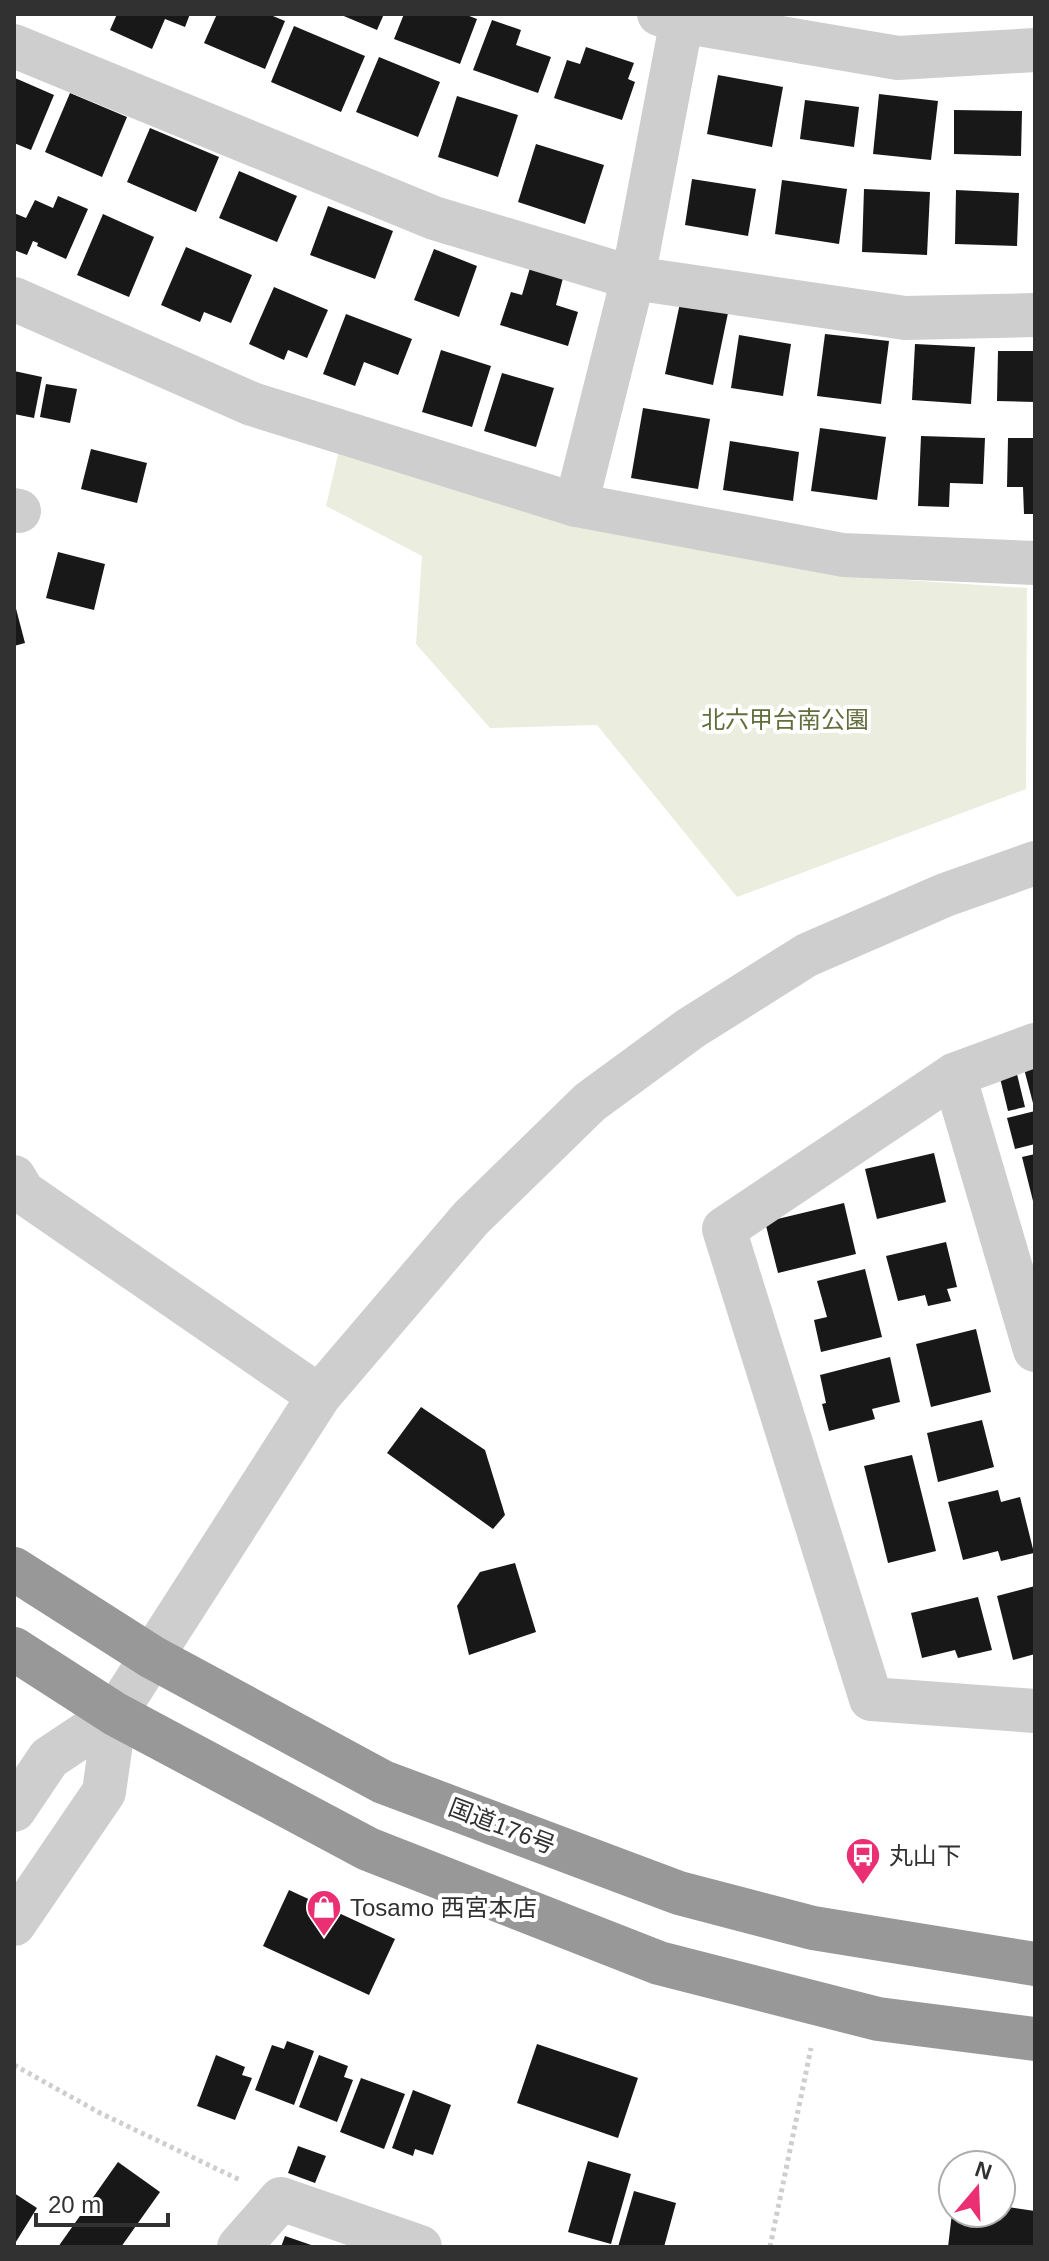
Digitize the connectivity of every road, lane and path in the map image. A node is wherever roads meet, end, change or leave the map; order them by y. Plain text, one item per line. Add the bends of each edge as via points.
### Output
1 (675, 16) edge
2 (14, 46) edge
3 (1035, 50) edge
4 (633, 278) junction
5 (14, 299) edge
6 (1035, 315) edge
7 (576, 505) junction
8 (1035, 563) edge
9 (1035, 863) edge
10 (1035, 1045) edge
11 (954, 1075) junction
12 (14, 1177) edge
13 (1035, 1350) edge
14 (319, 1396) junction
15 (14, 1569) edge
16 (14, 1649) edge
17 (152, 1657) junction
18 (1035, 1711) edge
19 (115, 1714) junction
20 (14, 1810) edge
21 (14, 1924) edge
22 (1035, 1964) edge
23 (1035, 2039) edge
24 (811, 2047) dead end
25 (14, 2065) edge
26 (281, 2199) junction
27 (239, 2247) edge
28 (420, 2247) edge
29 (770, 2247) edge

1 - 3 street via 898,58
1 - 4 street
2 - 4 street via 434,218
4 - 6 street via 905,318
4 - 7 street
5 - 7 street via 252,404
7 - 8 street via 843,555
9 - 14 street via 945,895 807,955 691,1028 590,1102 471,1218
10 - 11 street
11 - 13 street
11 - 18 street via 724,1229 871,1699
12 - 14 street via 23,1192
14 - 17 street
15 - 17 highway, 国道176号
16 - 19 highway
17 - 19 street
17 - 22 highway, 国道176号 via 383,1782 679,1893 813,1928
19 - 20 street via 49,1758
19 - 21 street via 104,1792
19 - 23 highway via 368,1849 659,1963 878,2019
24 - 29 path
25 - 26 path via 100,2113
26 - 27 street
26 - 28 street

